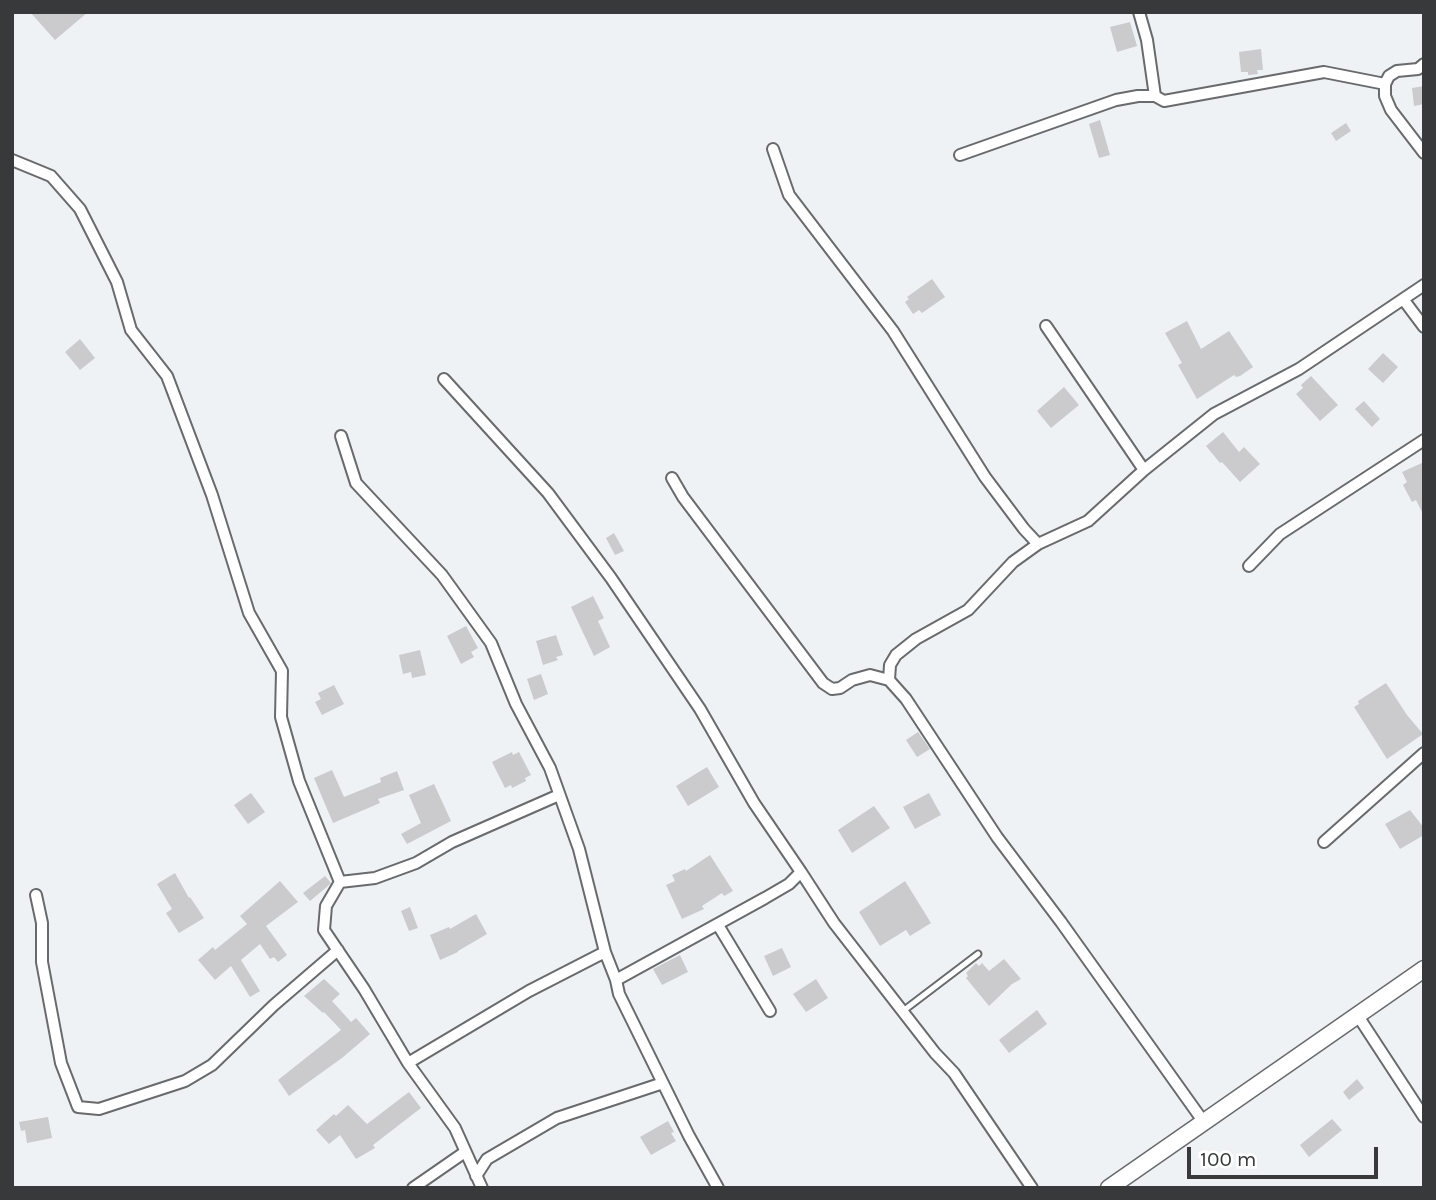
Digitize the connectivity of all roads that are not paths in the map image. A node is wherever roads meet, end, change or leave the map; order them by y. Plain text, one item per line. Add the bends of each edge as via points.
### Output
1 (1139, 12) edge
2 (1422, 67) edge
3 (1385, 84) junction
4 (1155, 96) junction
5 (773, 149) dead end
6 (1424, 153) edge
7 (960, 155) dead end
8 (12, 160) edge
9 (1424, 285) edge
10 (1403, 299) junction
11 (1046, 326) dead end
12 (1424, 327) edge
13 (444, 379) dead end
14 (341, 436) dead end
15 (1424, 440) edge
16 (1144, 471) junction
17 (672, 478) dead end
18 (1038, 544) junction
19 (1249, 566) dead end
20 (889, 680) junction
21 (1424, 753) edge
22 (559, 795) junction
23 (1324, 842) dead end
24 (801, 872) junction
25 (340, 881) junction
26 (36, 895) dead end
27 (718, 925) junction
28 (338, 950) junction
29 (605, 952) junction
30 (978, 954) dead end
31 (1424, 969) edge
32 (616, 980) junction
33 (770, 1011) dead end
34 (903, 1011) junction
35 (1358, 1016) junction
36 (408, 1063) junction
37 (663, 1083) junction
38 (1424, 1117) edge
39 (1203, 1121) junction
40 (465, 1152) junction
41 (476, 1176) junction
42 (413, 1188) edge
43 (482, 1188) edge
44 (718, 1188) edge
45 (1032, 1188) edge
46 (1109, 1188) edge

1 - 4 street
2 - 3 street via 1397,71
3 - 4 street via 1324,72 1164,101
3 - 6 street via 1391,110
4 - 7 street via 1116,100
5 - 18 street via 789,195 892,331 985,477
8 - 25 street via 51,176 80,209 117,282 131,330 167,376 212,495 249,613 282,671 281,717 299,781
9 - 10 street
10 - 12 street
10 - 16 street via 1298,369 1214,415
11 - 16 street
13 - 24 street via 548,493 611,578 700,709 754,803
14 - 22 street via 356,483 442,575 491,643
15 - 19 street via 1280,534
16 - 18 street via 1088,521
17 - 20 street via 823,683 832,689 870,675
18 - 20 street via 1013,562 968,610 896,655
20 - 39 street
21 - 23 street
22 - 25 street via 452,842 416,863 375,878
22 - 29 street via 579,849
24 - 27 street via 789,884
24 - 34 street via 834,923
25 - 28 street via 326,906 324,930
26 - 28 street via 42,923 41,962 61,1063 78,1107 99,1109 185,1081 212,1065
27 - 32 street
27 - 33 street
28 - 36 street
29 - 32 street
29 - 36 street
30 - 34 lane
31 - 35 main road
32 - 37 street
34 - 45 street via 954,1073
35 - 38 street
35 - 39 main road
36 - 40 street via 455,1128
37 - 41 street via 558,1118 487,1159
37 - 44 street
39 - 46 main road
40 - 41 street
40 - 42 street
41 - 43 street

